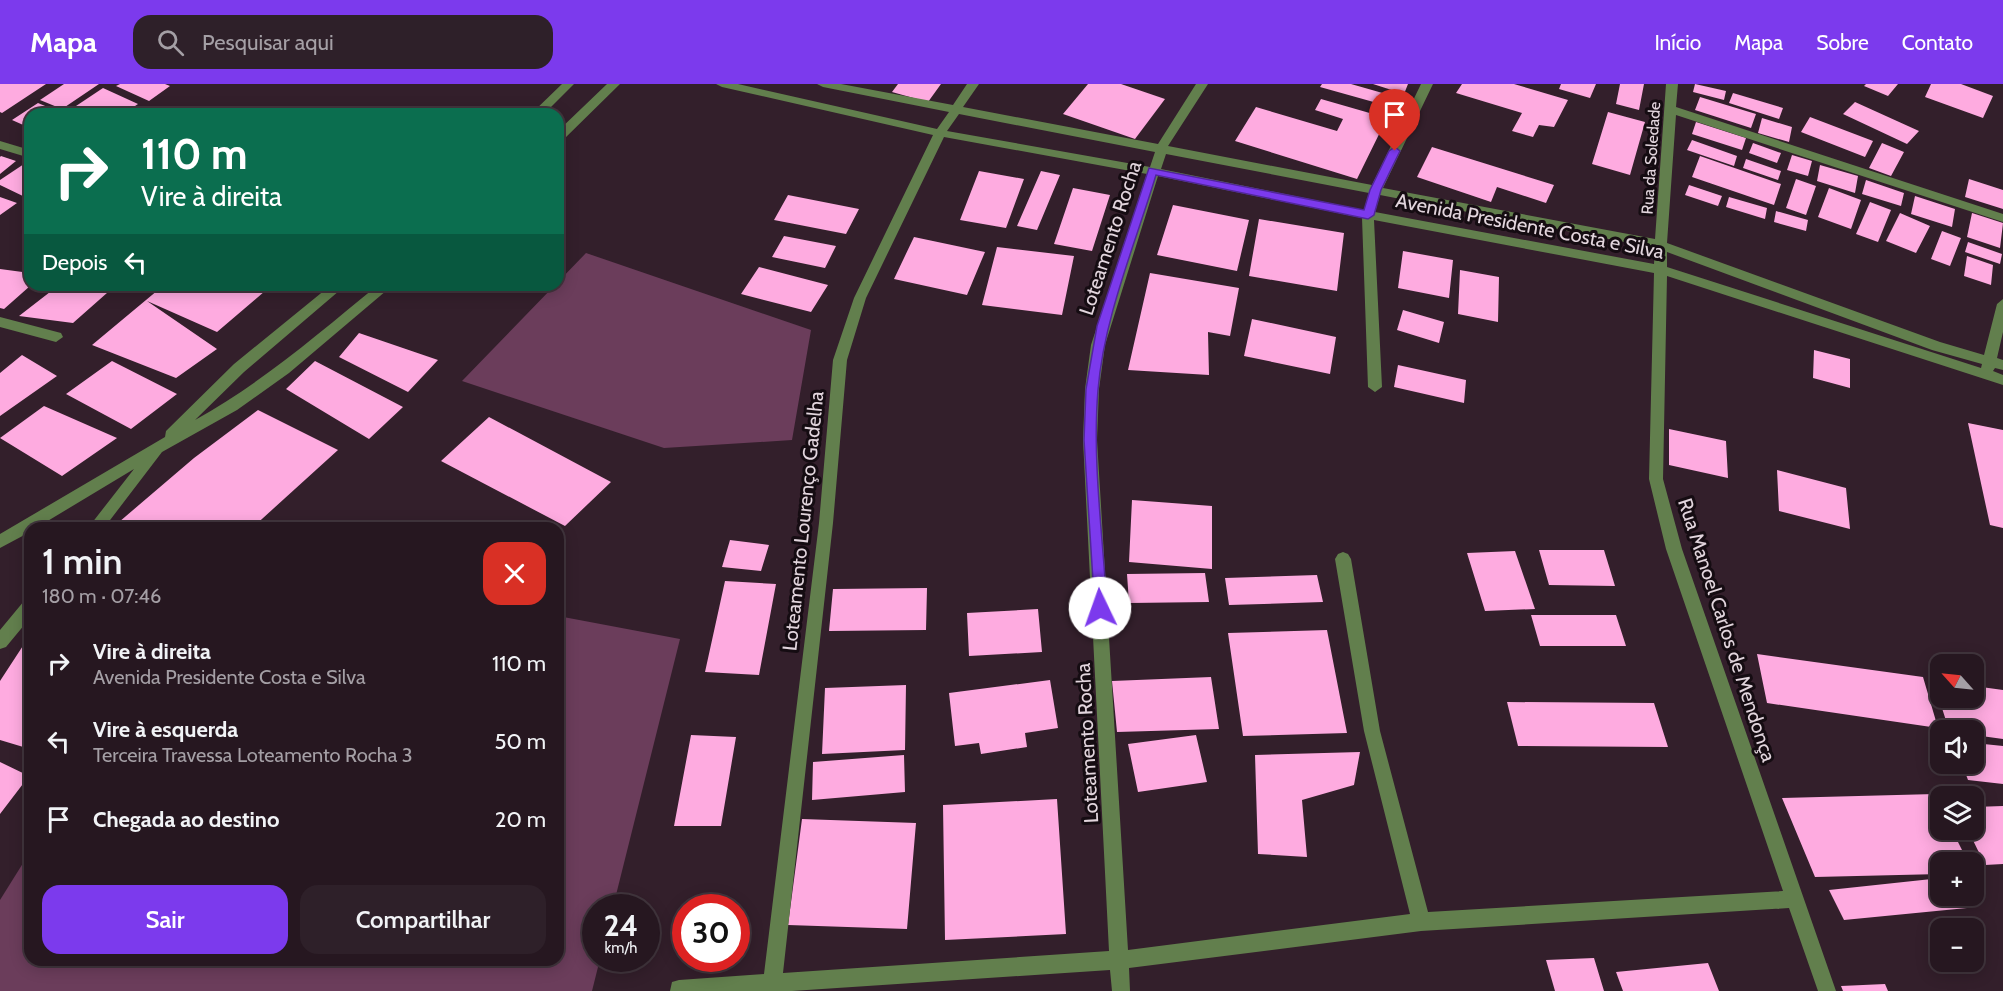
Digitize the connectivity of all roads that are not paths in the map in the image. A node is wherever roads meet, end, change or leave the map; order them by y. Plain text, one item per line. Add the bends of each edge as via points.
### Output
1 (568, 84) edge
2 (614, 84) edge
3 (722, 84) edge
4 (823, 84) edge
5 (973, 84) edge
6 (1203, 84) edge
7 (1427, 84) edge
8 (1672, 84) edge
9 (543, 108) edge
10 (955, 109) junction
11 (1672, 110) junction
12 (564, 132) edge
13 (940, 133) junction
14 (0, 145) edge
15 (1161, 147) junction
16 (24, 152) edge
17 (1152, 171) junction
18 (1376, 190) junction
19 (1368, 215) junction
20 (2003, 219) edge
21 (1661, 245) junction
22 (1662, 270) junction
23 (333, 291) edge
24 (379, 291) edge
25 (2003, 304) edge
26 (0, 322) edge
27 (56, 337) dead end
28 (1993, 367) edge
29 (2003, 380) edge
30 (1375, 387) dead end
31 (162, 445) junction
32 (33, 522) edge
33 (100, 522) edge
34 (24, 528) edge
35 (0, 542) edge
36 (1343, 559) dead end
37 (24, 613) edge
38 (0, 642) edge
39 (1796, 899) junction
40 (1421, 922) junction
41 (1120, 960) junction
42 (772, 987) edge
43 (679, 989) dead end
44 (1121, 991) edge
45 (1827, 991) edge

1 - 9 street
2 - 12 street
3 - 13 street, Avenida Presidente Costa e Silva
4 - 10 street, Avenida Presidente Costa e Silva
5 - 10 street, Loteamento Lourenço Gadelha
6 - 15 street, Loteamento Rocha
7 - 18 street
8 - 11 street, Rua da Soledade
10 - 13 street, Loteamento Lourenço Gadelha
10 - 15 street, Avenida Presidente Costa e Silva
11 - 20 street
11 - 21 street, Rua da Soledade
13 - 17 street, Avenida Presidente Costa e Silva
13 - 42 street, Loteamento Lourenço Gadelha via 860,298 840,360 826,523
14 - 16 street
15 - 17 street, Loteamento Rocha
15 - 18 street, Avenida Presidente Costa e Silva
17 - 19 street, Avenida Presidente Costa e Silva
17 - 41 street, Loteamento Rocha via 1103,326 1092,389 1090,440
18 - 19 street
18 - 21 street, Avenida Presidente Costa e Silva
19 - 22 street, Avenida Presidente Costa e Silva
19 - 30 street
21 - 22 street, Rua da Soledade
21 - 28 street, Avenida Presidente Costa e Silva
22 - 28 street, Avenida Presidente Costa e Silva
22 - 39 street, Rua Manoel Carlos de Mendonça via 1656,479 1674,549
23 - 31 street via 239,368
24 - 31 street via 242,400
25 - 28 street
26 - 27 street
28 - 29 street, Avenida Presidente Costa e Silva
31 - 32 street
31 - 33 street
34 - 35 street
36 - 40 street via 1372,731
37 - 38 street
39 - 40 street
39 - 45 street, Rua Manoel Carlos de Mendonça
40 - 41 street
41 - 42 street
41 - 44 street, Loteamento Rocha
42 - 43 street

